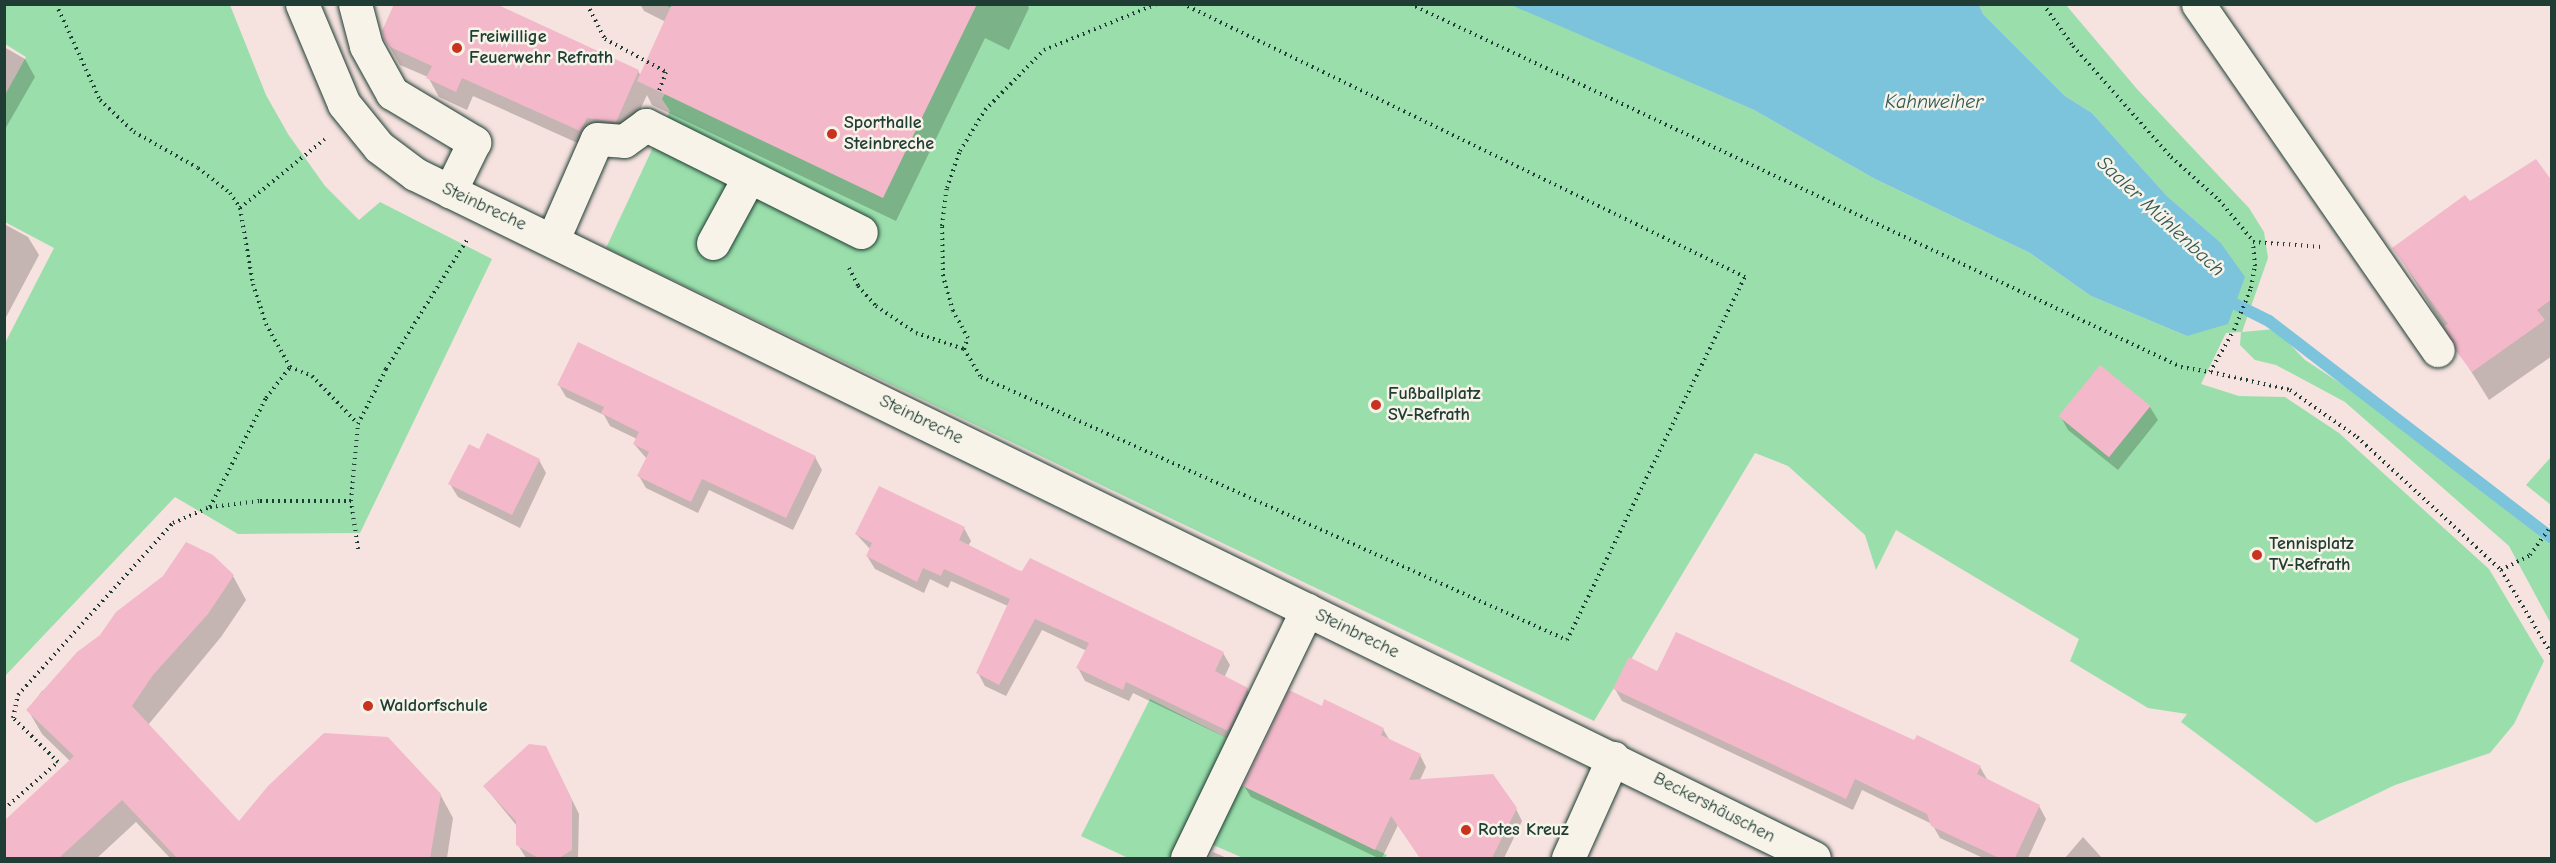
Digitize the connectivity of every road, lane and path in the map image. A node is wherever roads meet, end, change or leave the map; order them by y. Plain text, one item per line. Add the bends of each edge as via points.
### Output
1 (56, 4) edge
2 (302, 4) edge
3 (355, 4) edge
4 (587, 4) edge
5 (1157, 4) edge
6 (1183, 4) edge
7 (1410, 4) edge
8 (2043, 4) edge
9 (2198, 4) edge
10 (646, 125) junction
11 (326, 138) dead end
12 (749, 177) junction
13 (450, 191) junction
14 (240, 208) junction
15 (490, 211) junction
16 (851, 228) joint
17 (553, 239) junction
18 (2253, 242) junction
19 (713, 243) dead end
20 (2368, 250) junction
21 (964, 349) junction
22 (2438, 351) dead end
23 (290, 367) junction
24 (2210, 372) junction
25 (358, 424) junction
26 (351, 501) junction
27 (210, 507) junction
28 (2552, 525) edge
29 (358, 549) dead end
30 (2501, 570) junction
31 (1307, 610) junction
32 (2552, 655) edge
33 (1613, 758) junction
34 (4, 809) edge
35 (1187, 858) edge
36 (1568, 858) edge
37 (1814, 858) edge

1 - 14 path via 100,100 134,132 198,168 230,193
2 - 13 street, Steinbreche via 325,66 356,121 406,168
3 - 13 street via 366,46 392,93 474,142
4 - 10 path via 605,39 666,72
5 - 21 path via 1044,50 985,110 960,151 947,188 942,226 943,276 953,311 968,338
6 - 21 path via 1745,277 1567,640 981,377
7 - 24 path via 2181,367
8 - 18 path via 2073,46 2156,140 2219,200
9 - 20 street
10 - 12 street
10 - 17 street via 624,141 597,139
11 - 14 path
12 - 16 street
12 - 19 street
13 - 15 street, Steinbreche
14 - 23 path via 253,284 266,324
15 - 17 street, Steinbreche
15 - 25 path via 453,258
16 - 21 path via 842,253 858,286 876,306 916,333
17 - 31 street, Steinbreche
18 - 20 path
18 - 24 path via 2255,266 2251,288 2234,330
20 - 22 street
23 - 25 path via 312,376 330,391
23 - 27 path via 266,398
24 - 30 path via 2290,390 2357,437
25 - 26 path
26 - 27 path via 260,501
26 - 29 path
27 - 34 path via 173,523 18,695 13,718 58,762
28 - 30 path via 2530,555
30 - 32 path
31 - 33 street, Steinbreche
31 - 35 street
33 - 36 street
33 - 37 street, Beckershäuschen

